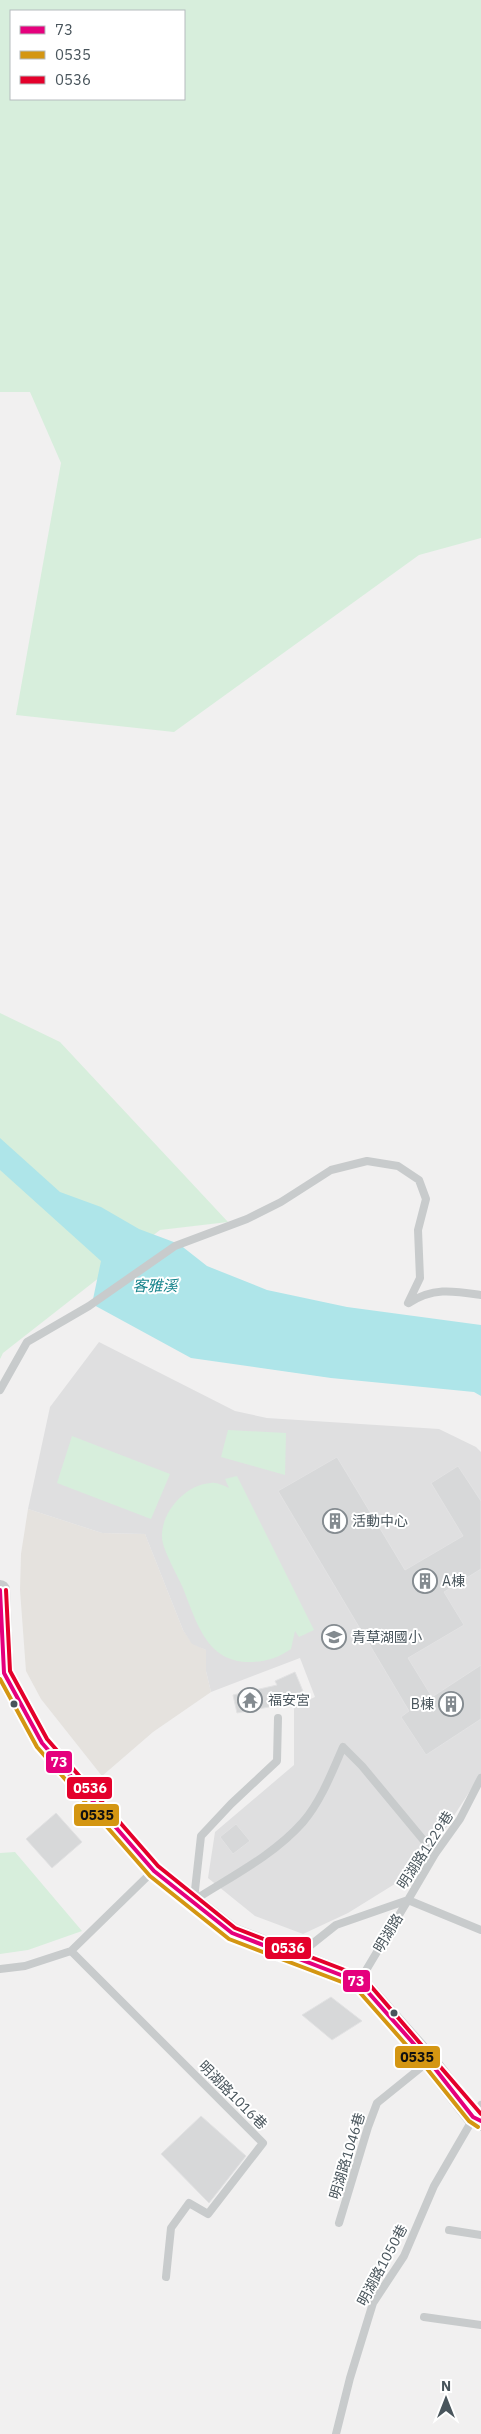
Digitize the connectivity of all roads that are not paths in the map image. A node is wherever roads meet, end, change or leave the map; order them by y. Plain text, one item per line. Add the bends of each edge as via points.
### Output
1 (481, 1295) edge
2 (0, 1390) edge
3 (0, 1590) edge
4 (2, 1676) edge
5 (278, 1718) dead end
6 (481, 1778) edge
7 (435, 1854) junction
8 (154, 1871) junction
9 (408, 1900) junction
10 (194, 1901) junction
11 (481, 1930) edge
12 (71, 1951) junction
13 (294, 1958) junction
14 (0, 1969) edge
15 (359, 1982) junction
16 (429, 2061) junction
17 (478, 2114) edge
18 (339, 2223) dead end
19 (449, 2230) dead end
20 (481, 2235) edge
21 (166, 2277) dead end
22 (424, 2317) dead end
23 (481, 2325) edge
24 (336, 2434) edge

1 - 2 lane via 440,1291 422,1294 408,1303 420,1278 418,1230 426,1199 419,1180 398,1166 366,1161 332,1170 247,1219 175,1246 88,1306 27,1342
3 - 4 street
4 - 8 street via 42,1743
5 - 10 lane via 277,1761 202,1836
6 - 7 lane, 明湖路1229巷 via 460,1820
7 - 9 lane, 明湖路1229巷
7 - 10 lane via 362,1766 342,1747 327,1783 303,1822 268,1853
8 - 10 street
8 - 12 lane
9 - 11 lane, 明湖路
9 - 13 lane, 明湖路1229巷 via 336,1925
9 - 15 lane, 明湖路
10 - 13 street via 232,1934
12 - 14 lane via 24,1966
12 - 21 lane, 明湖路1016巷 via 263,2143 208,2214 189,2202 171,2228
13 - 15 street
15 - 16 street
16 - 17 street
16 - 18 lane, 明湖路1046巷 via 377,2103
17 - 24 lane, 明湖路1050巷 via 434,2186 404,2256 373,2304
19 - 20 lane
22 - 23 lane

